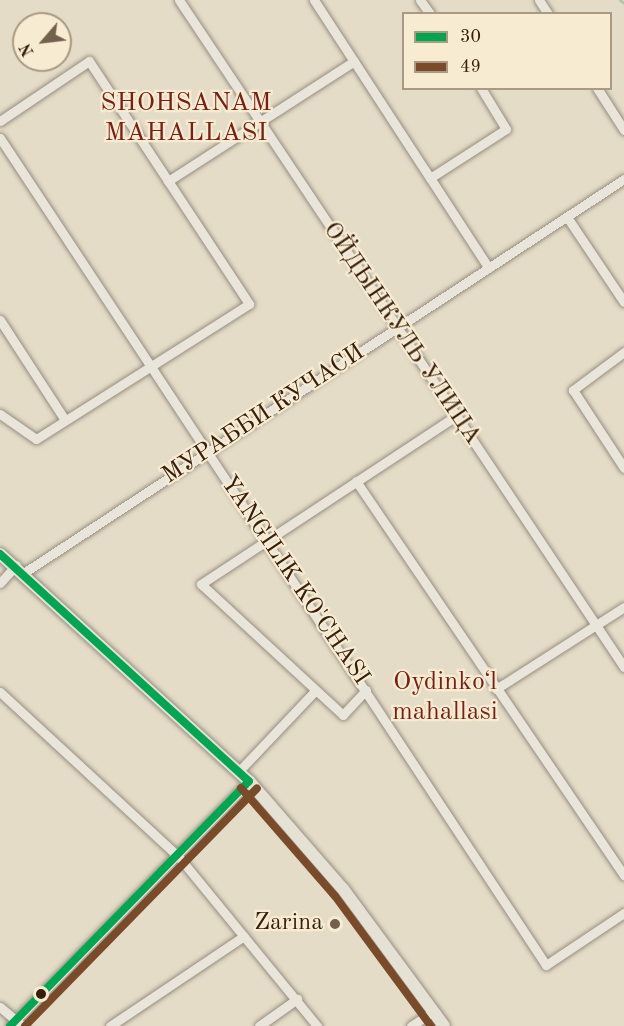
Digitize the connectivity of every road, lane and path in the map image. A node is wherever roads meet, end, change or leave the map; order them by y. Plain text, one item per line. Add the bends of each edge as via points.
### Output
1 (179, 0) edge
2 (314, 0) edge
3 (354, 61) junction
4 (482, 90) edge
5 (598, 90) edge
6 (0, 121) edge
7 (259, 123) junction
8 (624, 129) edge
9 (0, 138) edge
10 (430, 178) junction
11 (624, 179) edge
12 (168, 181) junction
13 (567, 217) junction
14 (489, 268) junction
15 (624, 302) edge
16 (0, 320) edge
17 (397, 328) junction
18 (624, 352) edge
19 (151, 366) junction
20 (0, 414) edge
21 (456, 416) junction
22 (65, 420) junction
23 (208, 452) junction
24 (624, 468) edge
25 (356, 481) junction
26 (266, 541) junction
27 (0, 554) edge
28 (20, 568) junction
29 (0, 584) edge
30 (624, 607) edge
31 (596, 626) junction
32 (624, 667) edge
33 (496, 689) junction
34 (366, 690) junction
35 (0, 692) edge
36 (314, 692) junction
37 (239, 771) junction
38 (249, 781) junction
39 (178, 856) junction
40 (624, 876) edge
41 (624, 913) edge
42 (244, 936) junction
43 (297, 999) junction
44 (0, 1007) edge
45 (434, 1011) junction
46 (17, 1024) edge
47 (110, 1026) edge
48 (259, 1026) edge
49 (317, 1026) edge
50 (411, 1026) edge
51 (444, 1026) edge

1 - 7 street, ОЙДЫНКУЛЬ УЛИЦА
2 - 3 street
3 - 7 street
3 - 10 street
4 - 10 street via 506,129
5 - 8 street
6 - 12 street via 89,61
7 - 12 street
7 - 17 street, ОЙДЫНКУЛЬ УЛИЦА
9 - 19 street, YANGILIK KO'CHASI
10 - 14 street
11 - 13 street, МУРАББИ КУЧАСИ
12 - 19 street via 249,304
13 - 14 street, МУРАББИ КУЧАСИ
13 - 15 street
14 - 17 street, МУРАББИ КУЧАСИ
16 - 22 street
17 - 21 street, ОЙДЫНКУЛЬ УЛИЦА
17 - 23 street, МУРАББИ КУЧАСИ
18 - 24 street via 573,390
19 - 22 street
19 - 23 street, YANGILIK KO'CHASI
20 - 22 street via 36,439
21 - 25 street
21 - 31 street, ОЙДЫНКУЛЬ УЛИЦА
23 - 26 street, YANGILIK KO'CHASI
23 - 28 street, МУРАББИ КУЧАСИ
25 - 26 street
25 - 33 street
26 - 34 street, YANGILIK KO'CHASI
26 - 36 street via 200,586
27 - 28 main road
28 - 29 street, МУРАББИ КУЧАСИ
28 - 37 main road
30 - 31 street
31 - 32 street, ОЙДЫНКУЛЬ УЛИЦА
31 - 33 street
33 - 40 street
34 - 36 street via 343,715
34 - 41 street, YANGILIK KO'CHASI via 546,965
35 - 39 street
36 - 37 street
37 - 38 main road
38 - 39 street
38 - 45 main road via 343,889
39 - 42 street
39 - 46 street
42 - 43 street
42 - 47 street
43 - 48 street
43 - 49 street
44 - 46 street
45 - 50 street
45 - 51 main road

